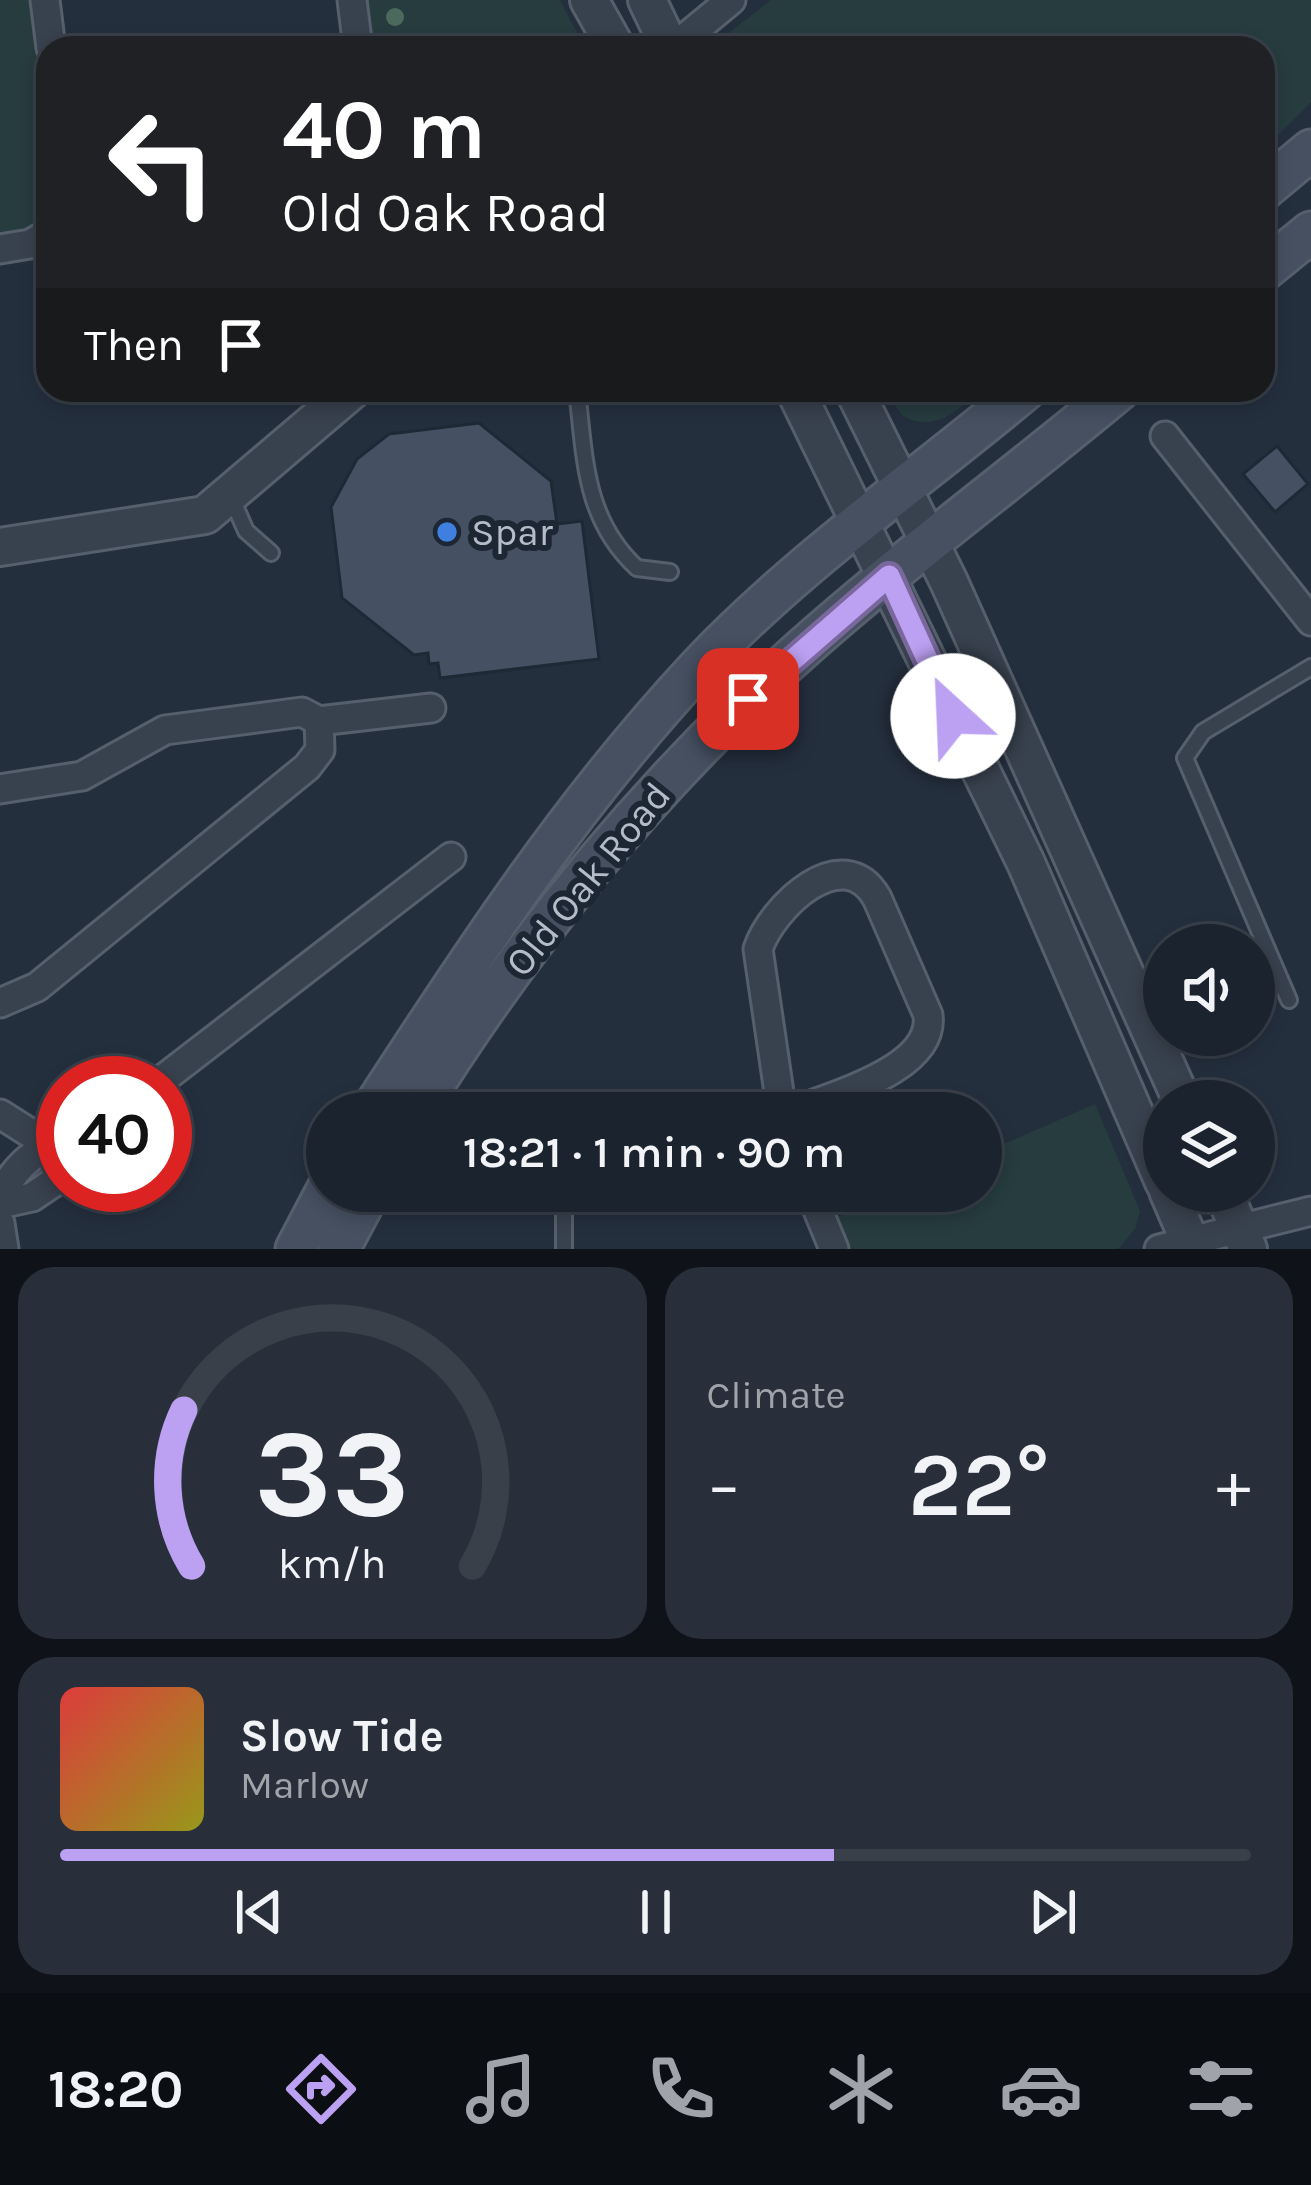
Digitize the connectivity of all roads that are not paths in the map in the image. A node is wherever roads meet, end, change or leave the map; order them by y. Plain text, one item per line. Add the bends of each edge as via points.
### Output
1 (45, 0) edge
2 (352, 0) edge
3 (590, 0) edge
4 (647, 0) edge
5 (730, 0) edge
6 (50, 36) edge
7 (356, 36) edge
8 (610, 36) edge
9 (666, 36) edge
10 (686, 36) edge
11 (1311, 150) edge
12 (1275, 180) edge
13 (1311, 232) edge
14 (36, 240) edge
15 (0, 249) edge
16 (1275, 261) edge
17 (338, 402) edge
18 (578, 402) edge
19 (800, 402) edge
20 (860, 402) edge
21 (1010, 402) edge
22 (1105, 402) edge
23 (1165, 436) dead end
24 (904, 491) junction
25 (231, 497) junction
26 (861, 522) junction
27 (931, 546) junction
28 (0, 547) edge
29 (271, 553) dead end
30 (670, 572) dead end
31 (889, 576) junction
32 (1311, 621) edge
33 (1311, 667) edge
34 (431, 708) dead end
35 (319, 721) junction
36 (0, 789) edge
37 (451, 857) dead end
38 (1288, 1000) dead end
39 (3, 1002) edge
40 (192, 1057) edge
41 (1173, 1080) edge
42 (384, 1092) edge
43 (430, 1092) edge
44 (786, 1113) edge
45 (0, 1114) edge
46 (36, 1133) edge
47 (1143, 1134) edge
48 (36, 1157) edge
49 (36, 1194) edge
50 (0, 1201) edge
51 (1311, 1211) edge
52 (315, 1212) edge
53 (359, 1212) edge
54 (564, 1212) edge
55 (819, 1212) edge
56 (1173, 1212) edge
57 (0, 1223) edge
58 (1243, 1237) edge
59 (1180, 1246) edge
60 (4, 1249) edge
61 (296, 1249) edge
62 (339, 1249) edge
63 (564, 1249) edge
64 (834, 1249) edge

1 - 6 street
2 - 7 street
3 - 8 street
4 - 9 street
5 - 10 street
11 - 12 main road
13 - 16 main road
14 - 15 street
17 - 25 street
18 - 30 lane via 600,525 638,568
19 - 26 street
20 - 24 street
21 - 24 main road, Old Oak Road
22 - 27 main road, Old Oak Road
23 - 32 street
24 - 26 main road, Old Oak Road
24 - 27 street
25 - 28 street via 184,521
25 - 29 lane via 246,531
26 - 31 street
26 - 42 main road, Old Oak Road via 703,664 633,741 490,928
27 - 31 main road, Old Oak Road
27 - 41 street
31 - 43 main road, Old Oak Road via 748,699 644,805 540,930
31 - 47 street
33 - 38 lane via 1204,731 1185,758
34 - 35 street
35 - 36 street via 302,712 165,730 82,776
35 - 39 street via 320,750 307,767 37,987
37 - 40 street
44 - 44 street via 758,949 768,927 817,881 851,874 877,898 928,1015 927,1036 906,1063
45 - 46 street
48 - 50 street via 16,1170
49 - 50 street
51 - 58 street
52 - 61 main road
53 - 62 main road
54 - 63 lane
55 - 64 street
56 - 59 street
57 - 60 street
58 - 59 street

